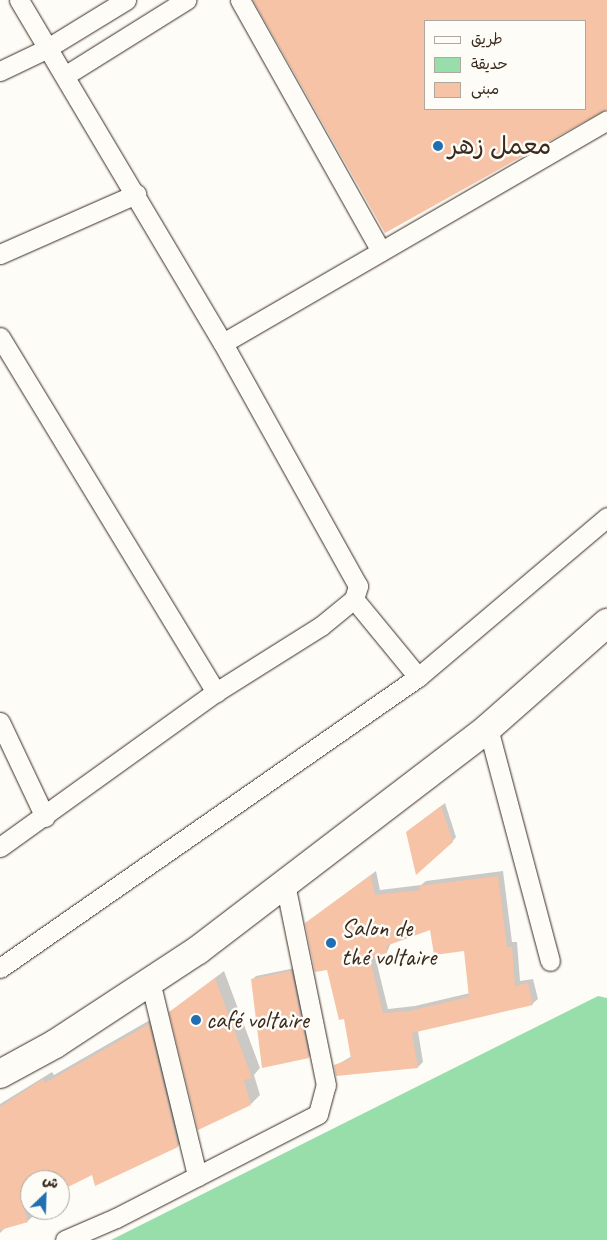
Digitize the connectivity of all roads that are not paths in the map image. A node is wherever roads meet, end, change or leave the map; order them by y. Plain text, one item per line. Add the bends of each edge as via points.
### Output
1 (19, 0) edge
2 (126, 0) edge
3 (186, 0) edge
4 (240, 0) edge
5 (46, 49) junction
6 (0, 71) edge
7 (66, 75) junction
8 (607, 120) edge
9 (136, 194) junction
10 (381, 251) junction
11 (0, 254) edge
12 (0, 337) edge
13 (223, 343) junction
14 (607, 517) edge
15 (354, 599) junction
16 (607, 623) edge
17 (418, 677) junction
18 (216, 692) junction
19 (0, 722) edge
20 (488, 728) junction
21 (45, 817) junction
22 (0, 847) edge
23 (285, 883) junction
24 (550, 961) dead end
25 (0, 968) edge
26 (150, 981) junction
27 (0, 1074) edge
28 (198, 1176) junction
29 (65, 1240) edge

1 - 5 street
2 - 5 street
3 - 7 street
4 - 10 street
5 - 6 street
5 - 7 street
7 - 9 street
8 - 10 street
9 - 11 street
9 - 13 street
10 - 13 street
12 - 18 street
13 - 15 street via 358,586
14 - 17 street
15 - 17 street
15 - 18 street via 321,626
16 - 20 main road
17 - 25 street
18 - 21 street
19 - 21 street
20 - 23 main road
20 - 24 street
21 - 22 street
23 - 26 main road via 198,950
23 - 28 street via 326,1085 324,1102 318,1114
26 - 27 main road via 55,1044
26 - 28 street
28 - 29 street

